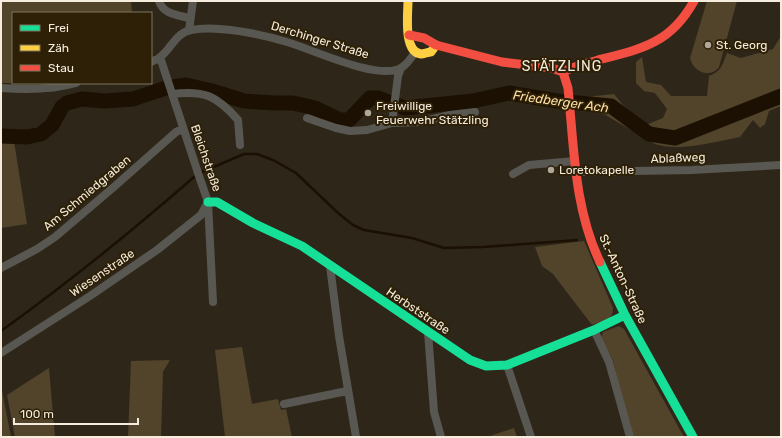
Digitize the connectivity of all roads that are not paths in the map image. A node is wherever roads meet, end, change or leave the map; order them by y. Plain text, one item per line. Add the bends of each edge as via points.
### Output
1 (159, 1) edge
2 (192, 1) edge
3 (408, 1) edge
4 (694, 1) edge
5 (189, 18) junction
6 (189, 30) junction
7 (409, 35) junction
8 (436, 45) junction
9 (415, 52) junction
10 (160, 58) junction
11 (152, 62) edge
12 (401, 68) junction
13 (563, 72) junction
14 (71, 84) edge
15 (1, 88) edge
16 (172, 93) junction
17 (475, 112) dead end
18 (307, 118) dead end
19 (392, 123) junction
20 (183, 129) junction
21 (240, 145) dead end
22 (575, 161) junction
23 (781, 165) edge
24 (576, 172) junction
25 (513, 174) dead end
26 (208, 202) junction
27 (330, 266) junction
28 (1, 268) edge
29 (213, 302) dead end
30 (625, 315) junction
31 (594, 330) junction
32 (428, 332) junction
33 (1, 353) edge
34 (507, 365) junction
35 (347, 391) junction
36 (284, 404) dead end
37 (356, 437) edge
38 (441, 437) edge
39 (531, 437) edge
40 (630, 437) edge
41 (693, 437) edge

1 - 5 street via 165,11
2 - 5 street
3 - 7 street
4 - 13 street via 685,19 670,34 649,46 570,67
5 - 6 street
6 - 10 street via 173,41
6 - 12 street, Derchinger Straße via 207,29 264,36 299,45 347,64 382,70
7 - 8 street via 424,38
7 - 9 street via 411,48
8 - 9 street via 431,52
8 - 13 street via 502,62 552,68
9 - 12 street
10 - 11 street
10 - 16 street, Bleichstraße
12 - 19 street
13 - 22 street, St.-Anton-Straße via 570,102
14 - 15 street via 22,90
16 - 20 street, Bleichstraße
16 - 21 street via 196,92 220,102 238,120
17 - 19 street via 420,122
18 - 19 street via 350,131 367,130
20 - 26 street, Bleichstraße
20 - 28 street, Am Schmiedgraben via 176,132 55,237
22 - 24 street, St.-Anton-Straße
22 - 25 street via 529,165
23 - 24 street, Ablaßweg
24 - 30 street, St.-Anton-Straße via 581,208 594,250
26 - 27 street, Herbststraße via 217,202 253,223 302,246
26 - 29 street, Bleichstraße
26 - 33 street, Wiesenstraße via 201,215 157,250
27 - 32 street, Herbststraße
27 - 35 street
30 - 31 street, Herbststraße
30 - 41 street, St.-Anton-Straße
31 - 34 street, Herbststraße
31 - 40 street via 609,362
32 - 34 street, Herbststraße via 479,364
32 - 38 street via 434,412
34 - 39 street
35 - 36 street
35 - 37 street

